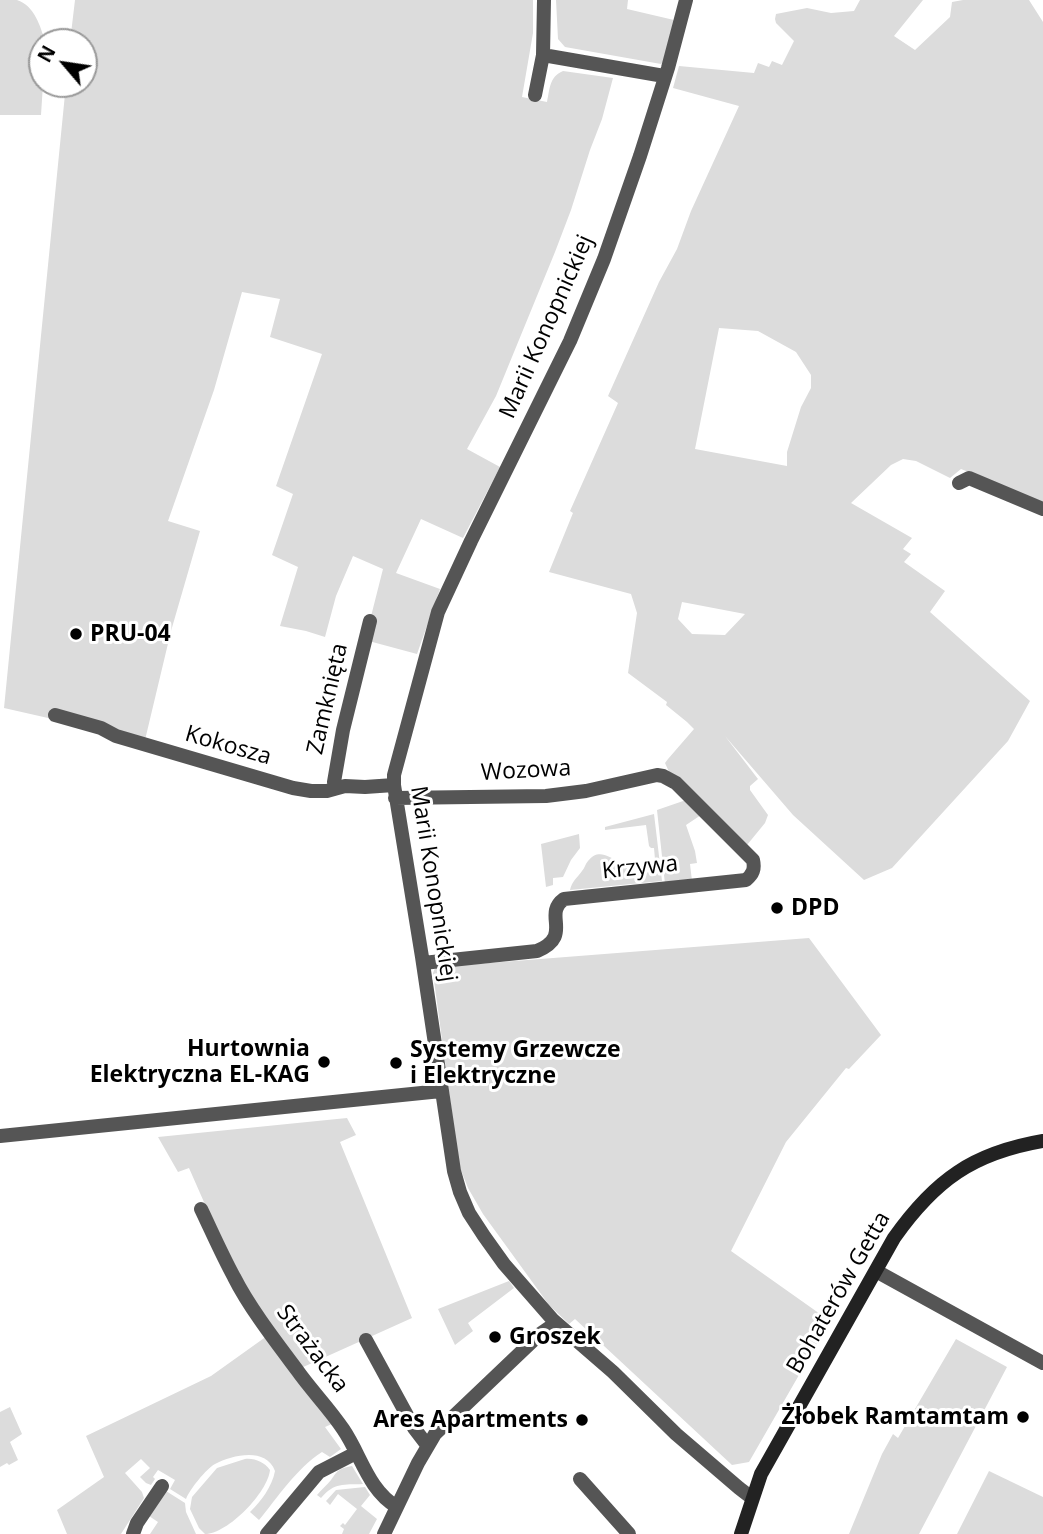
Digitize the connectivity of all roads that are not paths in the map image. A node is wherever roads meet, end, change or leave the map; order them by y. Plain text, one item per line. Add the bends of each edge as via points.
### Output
1 (544, 0) edge
2 (686, 0) edge
3 (543, 55) junction
4 (664, 76) junction
5 (535, 95) dead end
6 (959, 483) dead end
7 (1043, 509) edge
8 (370, 621) dead end
9 (55, 715) dead end
10 (657, 775) joint
11 (336, 788) junction
12 (395, 792) junction
13 (423, 963) junction
14 (441, 1091) junction
15 (0, 1136) edge
16 (1043, 1140) edge
17 (201, 1209) dead end
18 (876, 1271) junction
19 (556, 1323) junction
20 (366, 1340) dead end
21 (1043, 1363) edge
22 (427, 1445) junction
23 (356, 1452) junction
24 (580, 1479) dead end
25 (162, 1486) dead end
26 (752, 1498) junction
27 (397, 1507) junction
28 (134, 1534) edge
29 (267, 1534) edge
30 (384, 1534) edge
31 (629, 1534) edge
32 (741, 1534) edge

1 - 3 street
2 - 4 street, Marii Konopnickiej
3 - 4 street
3 - 5 street
4 - 12 street, Marii Konopnickiej via 609,247 570,341 438,612 394,775
6 - 7 street via 969,478
8 - 11 street, Zamknięta via 343,730
9 - 11 street, Kokosza via 293,788
10 - 12 street, Wozowa via 546,796
10 - 13 street, Krzywa via 676,783 754,860 750,877 564,899 555,912 555,937 537,951
11 - 12 street, Kokosza
12 - 13 street, Marii Konopnickiej
13 - 14 street, Marii Konopnickiej
14 - 15 street
14 - 19 street, Marii Konopnickiej via 454,1171 469,1213 504,1264
16 - 18 main road, Bohaterów Getta via 1000,1151 957,1171 911,1214
17 - 23 street, Strażacka via 234,1279
18 - 21 street
18 - 26 main road, Bohaterów Getta via 761,1474
19 - 22 street
19 - 26 street, Marii Konopnickiej
20 - 22 street
22 - 27 street
23 - 27 street, Strażacka via 384,1498
23 - 29 street via 318,1472
24 - 31 street
25 - 28 street
26 - 32 main road, Bohaterów Getta
27 - 30 street

